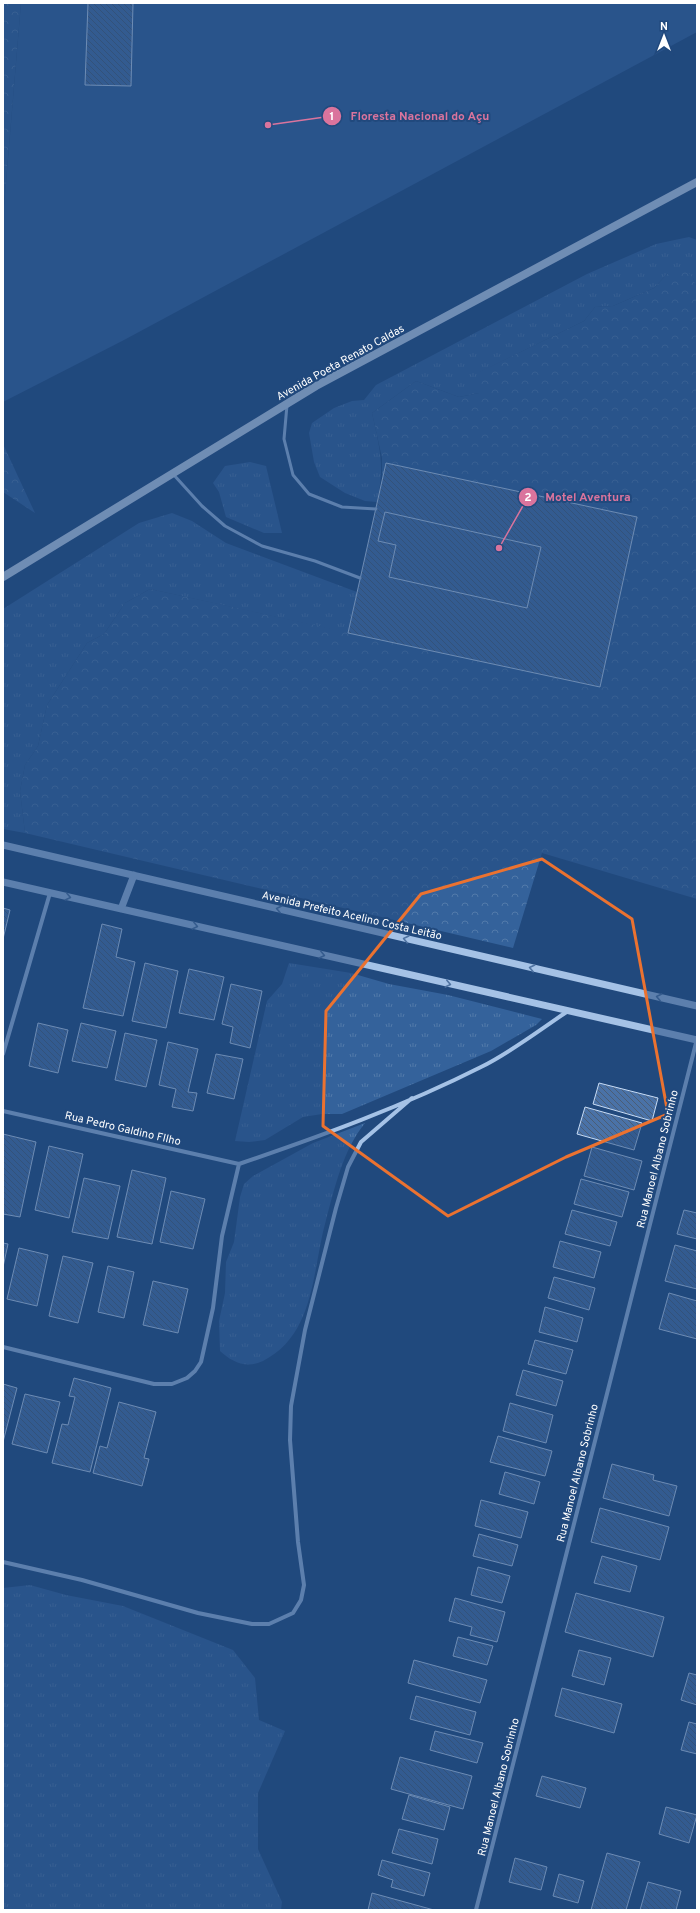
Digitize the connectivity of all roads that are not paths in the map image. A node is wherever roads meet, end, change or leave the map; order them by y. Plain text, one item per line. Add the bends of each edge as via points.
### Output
1 (697, 182) edge
2 (288, 404) junction
3 (173, 474) junction
4 (376, 509) dead end
5 (3, 577) edge
6 (360, 578) dead end
7 (3, 845) edge
8 (134, 875) junction
9 (3, 882) edge
10 (50, 893) junction
11 (121, 909) junction
12 (697, 1006) edge
13 (568, 1011) junction
14 (697, 1040) edge
15 (3, 1054) edge
16 (412, 1098) junction
17 (3, 1111) edge
18 (239, 1164) junction
19 (3, 1347) edge
20 (3, 1562) edge
21 (476, 1910) edge

1 - 2 main road, Avenida Poeta Renato Caldas via 316,386
2 - 3 main road, Avenida Poeta Renato Caldas
2 - 4 lane via 284,439 293,475 309,494 316,497 342,507
3 - 5 main road, Avenida Poeta Renato Caldas
3 - 6 lane via 202,506 225,526 262,546 315,560
7 - 8 street, Avenida Prefeito Acelino Costa Leitão
8 - 11 street
12 -> 8 street, Avenida Prefeito Acelino Costa Leitão
9 - 10 street
10 -> 11 street
10 - 15 street
11 -> 13 street
13 - 14 street
13 - 16 street via 482,1066
14 - 21 street, Rua Manoel Albano Sobrinho
16 - 18 street
16 - 20 street via 361,1142 348,1168 305,1330 291,1406 290,1440 304,1585 302,1600 293,1613 269,1624 252,1624 198,1613 82,1580
17 - 18 street, Rua Pedro Galdino FIlho
18 - 19 street via 222,1236 214,1308 201,1362 187,1378 172,1384 154,1384

